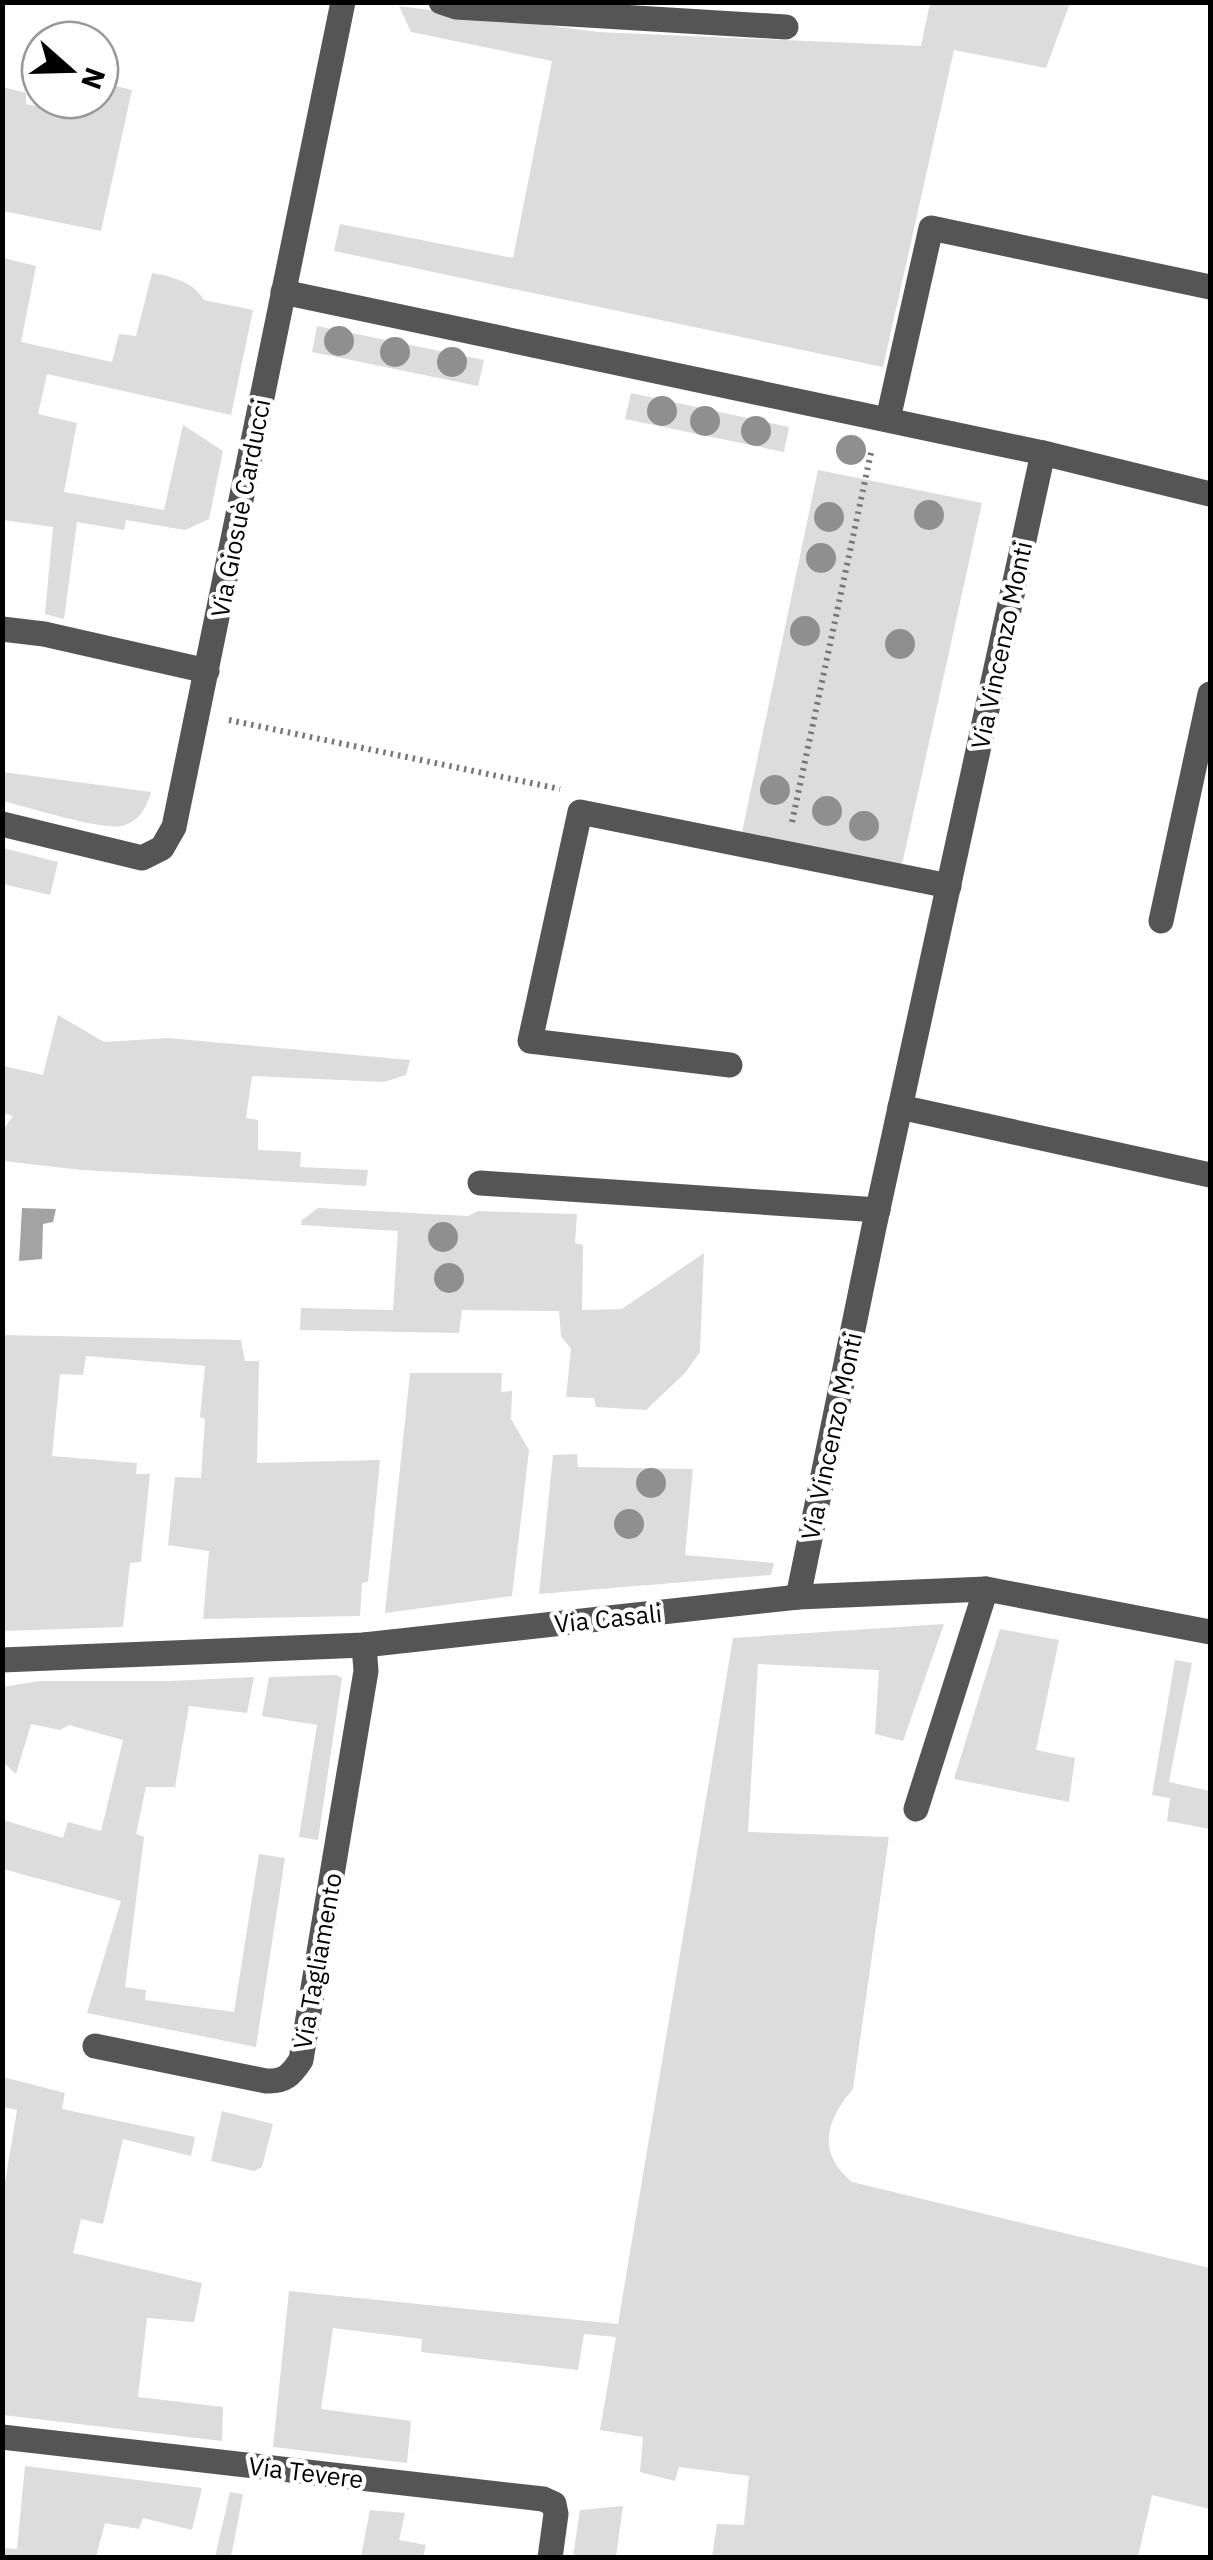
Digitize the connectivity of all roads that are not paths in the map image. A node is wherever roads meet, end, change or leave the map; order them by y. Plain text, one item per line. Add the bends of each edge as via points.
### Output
1 (343, 2) edge
2 (441, 2) edge
3 (786, 27) dead end
4 (1210, 287) edge
5 (282, 292) junction
6 (884, 418) junction
7 (1043, 453) junction
8 (1210, 494) edge
9 (2, 629) edge
10 (207, 671) junction
11 (1210, 694) edge
12 (2, 824) edge
13 (949, 886) junction
14 (1161, 922) dead end
15 (730, 1066) dead end
16 (900, 1107) junction
17 (1210, 1175) edge
18 (480, 1192) dead end
19 (876, 1218) junction
20 (986, 1589) junction
21 (798, 1597) junction
22 (1210, 1632) edge
23 (364, 1644) junction
24 (2, 1660) edge
25 (916, 1809) dead end
26 (95, 2046) dead end
27 (2, 2437) edge
28 (550, 2558) edge

1 - 5 street, Via Giosuè Carducci
2 - 3 street
4 - 6 street via 931,228
5 - 6 street
5 - 10 street, Via Giosuè Carducci
6 - 7 street
7 - 8 street
7 - 13 street, Via Vincenzo Monti
9 - 10 street
10 - 12 street, Via Giosuè Carducci via 174,827 162,848 142,858
11 - 14 street
13 - 15 street via 580,812 530,1041
13 - 16 street, Via Vincenzo Monti
16 - 17 street
16 - 19 street, Via Vincenzo Monti
18 - 19 street
19 - 21 street, Via Vincenzo Monti
20 - 21 street, Via Casali
20 - 22 street, Via Casali
20 - 25 street
21 - 23 street, Via Casali
23 - 24 street, Via Casali
23 - 26 street, Via Tagliamento via 366,1671 308,2021 292,2075 266,2082
27 - 28 street, Via Tevere via 543,2499 554,2504 556,2514

